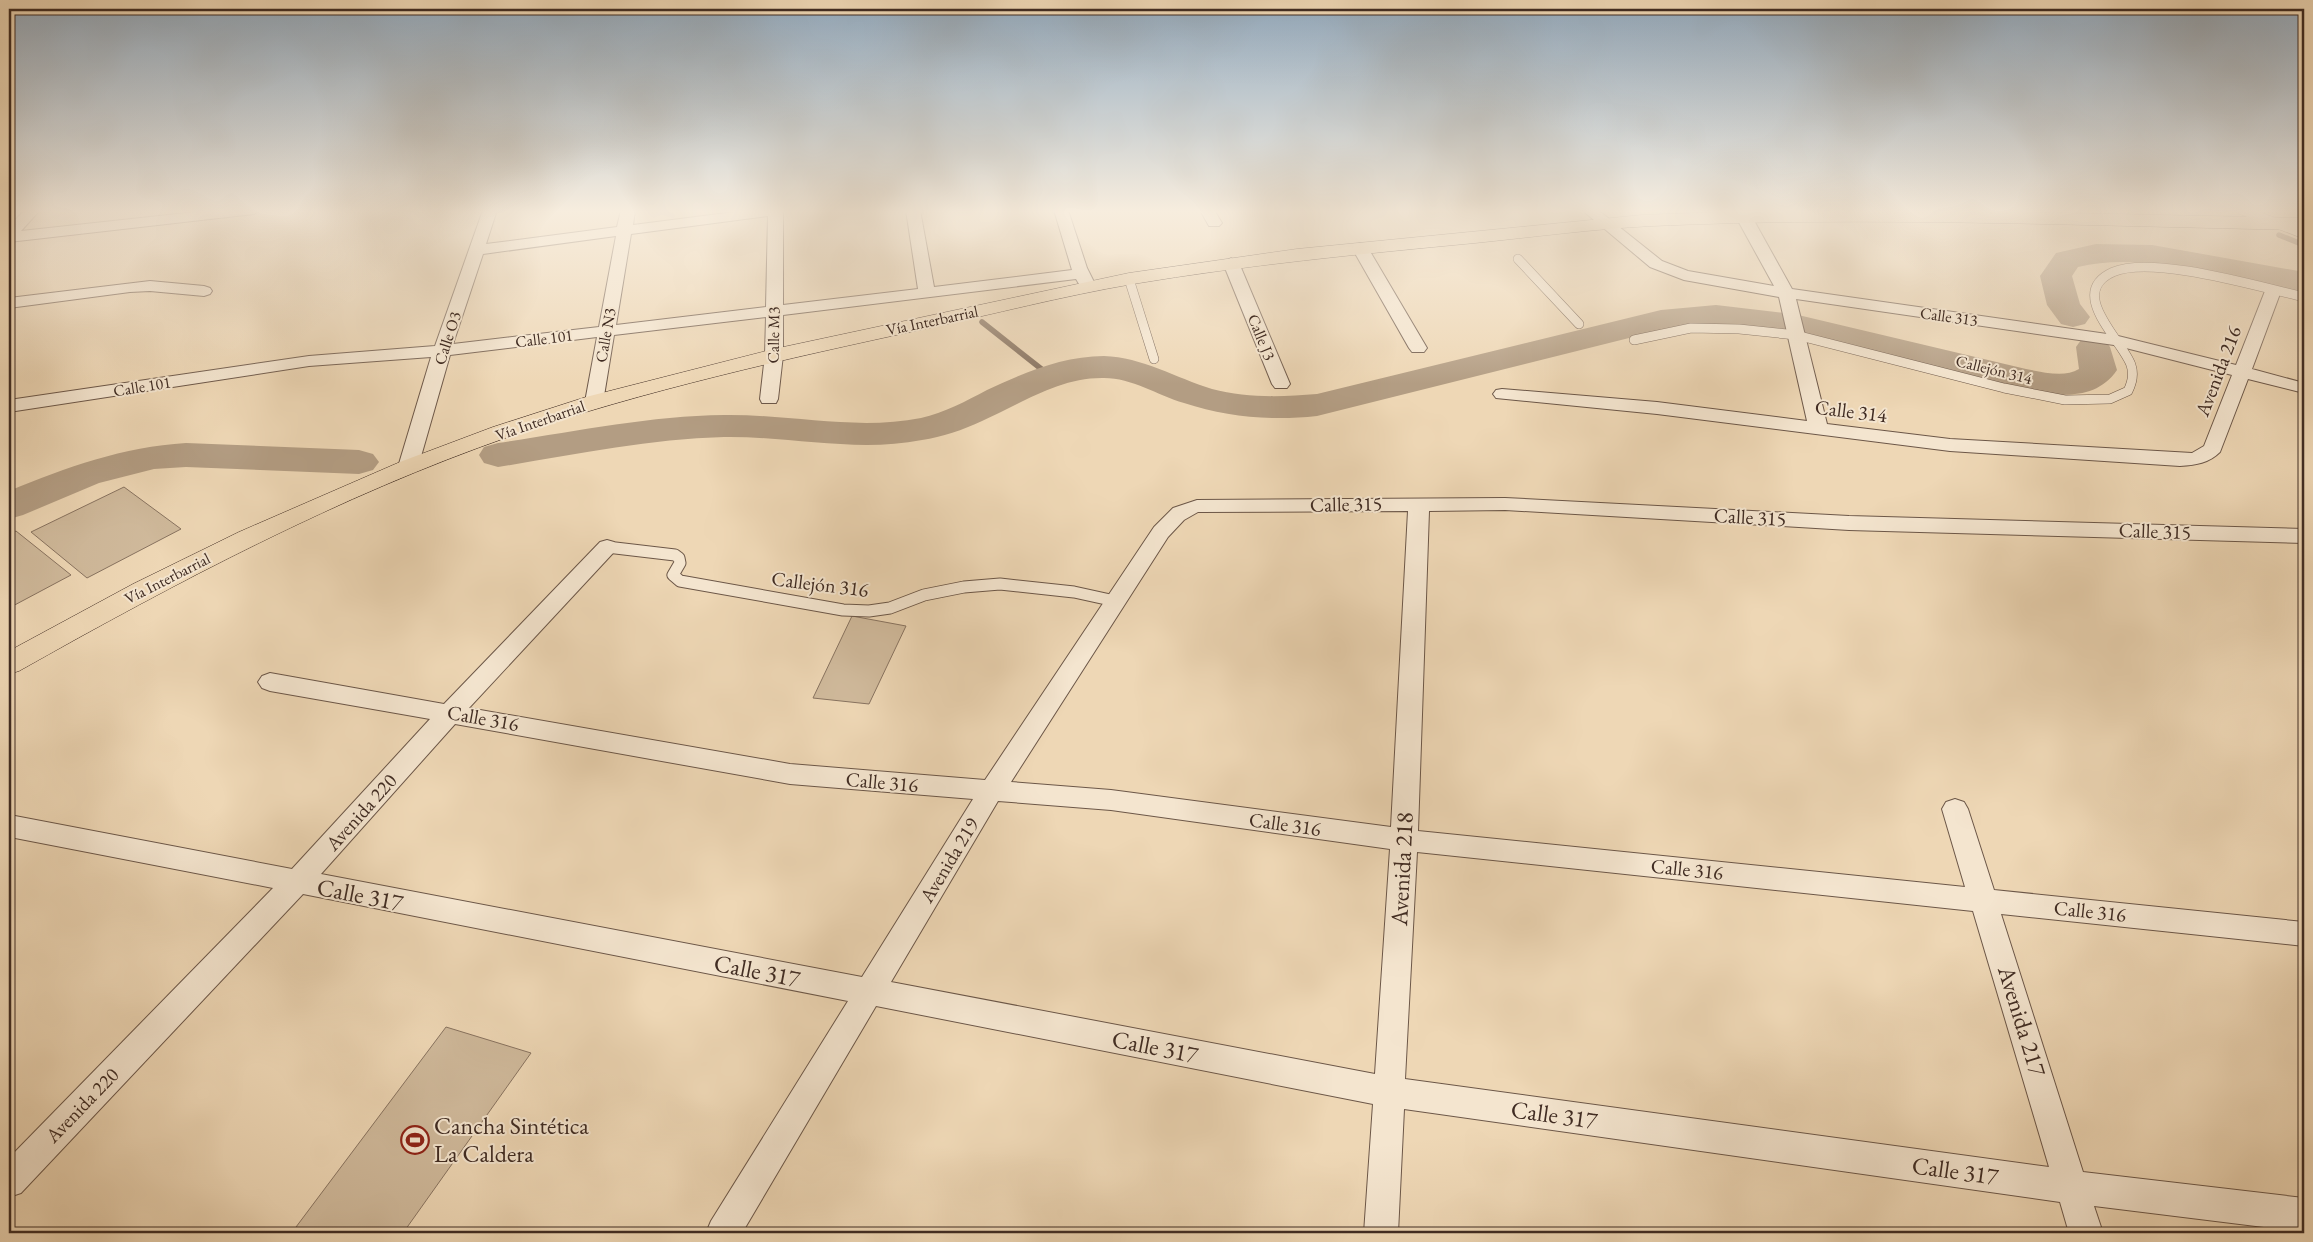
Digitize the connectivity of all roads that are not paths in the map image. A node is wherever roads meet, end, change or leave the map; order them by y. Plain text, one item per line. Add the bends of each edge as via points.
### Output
1 (470, 268) edge
2 (617, 268) edge
3 (775, 268) edge
4 (924, 268) edge
5 (1080, 268) edge
6 (1200, 268) edge
7 (1233, 268) edge
8 (1372, 268) edge
9 (1526, 268) edge
10 (1665, 268) edge
11 (1772, 268) edge
12 (2133, 268) edge
13 (2170, 268) edge
14 (1130, 279) junction
15 (1084, 281) junction
16 (204, 291) dead end
17 (2274, 291) junction
18 (928, 292) junction
19 (1786, 293) junction
20 (2304, 297) edge
21 (9, 303) edge
22 (774, 310) junction
23 (1579, 324) dead end
24 (1794, 326) junction
25 (606, 331) junction
26 (1634, 340) dead end
27 (2114, 340) junction
28 (1418, 348) dead end
29 (442, 351) junction
30 (774, 355) junction
31 (1154, 359) dead end
32 (2242, 372) junction
33 (1281, 384) dead end
34 (2304, 388) edge
35 (1502, 394) dead end
36 (769, 399) dead end
37 (594, 402) junction
38 (9, 406) edge
39 (1819, 430) junction
40 (2195, 460) joint
41 (408, 467) junction
42 (1419, 504) junction
43 (1197, 506) joint
44 (2304, 536) edge
45 (607, 548) joint
46 (1115, 600) junction
47 (9, 664) edge
48 (270, 682) dead end
49 (451, 712) junction
50 (991, 791) junction
51 (1956, 809) dead end
52 (15, 827) dead end
53 (1404, 840) junction
54 (296, 883) junction
55 (1985, 900) junction
56 (2304, 934) edge
57 (869, 991) junction
58 (1390, 1092) junction
59 (9, 1181) edge
60 (2072, 1187) junction
61 (2304, 1215) edge
62 (723, 1233) edge
63 (1381, 1233) edge
64 (2086, 1233) edge

1 - 29 street, Calle O3
2 - 25 street, Calle N3
3 - 22 street, Calle M3
4 - 18 street
5 - 15 street
6 - 14 main road, Vía Interbarrial
7 - 33 street, Calle J3
8 - 28 street
9 - 23 lane
10 - 19 street, Calle 313 via 1684,275
11 - 19 street
12 - 27 lane via 2111,271 2099,284 2096,303
13 - 17 lane
14 - 15 main road, Vía Interbarrial
14 - 31 lane
15 - 18 street, Calle 101
15 - 30 main road, Vía Interbarrial
16 - 21 street via 130,287
17 - 20 lane
17 - 32 street, Avenida 216
18 - 22 street, Calle 101
19 - 24 street
19 - 27 street, Calle 313
22 - 25 street, Calle 101
22 - 30 street, Calle M3
24 - 26 lane via 1691,328
24 - 27 lane, Callejón 314 via 2013,390 2065,400 2110,399 2128,391 2134,378 2130,362
24 - 39 street
25 - 29 street, Calle 101
25 - 37 street, Calle N3
27 - 32 street, Calle 313
29 - 38 street, Calle 101 via 309,361
29 - 41 street, Calle O3
30 - 36 street, Calle M3
30 - 37 main road, Vía Interbarrial
32 - 34 street, Calle 313
32 - 40 street, Avenida 216 via 2213,448
35 - 39 street, Calle 314 via 1657,408
37 - 41 main road, Vía Interbarrial
39 - 40 street, Calle 314 via 1950,446
41 - 47 main road, Vía Interbarrial via 248,538 142,590
42 - 43 street, Calle 315
42 - 44 street, Calle 315 via 1505,504 1849,523
42 - 53 street, Avenida 218
43 - 46 street, Avenida 219 via 1176,514
45 - 46 lane, Callejón 316 via 675,555 680,563 673,575 680,581 843,610 890,608 924,595 956,588 1000,584
45 - 49 street, Avenida 220
46 - 50 street, Avenida 219
48 - 49 street, Calle 316
49 - 50 street, Calle 316 via 790,774
49 - 54 street, Avenida 220
50 - 53 street, Calle 316 via 1111,800
50 - 57 street, Avenida 219
51 - 55 street, Avenida 217
52 - 54 street, Calle 317
53 - 55 street, Calle 316
53 - 58 street, Avenida 218
54 - 57 street, Calle 317
54 - 59 street, Avenida 220
55 - 56 street, Calle 316
55 - 60 street, Avenida 217
57 - 58 street, Calle 317
57 - 62 street, Avenida 219
58 - 60 street, Calle 317
58 - 63 street, Avenida 218
60 - 61 street, Calle 317
60 - 64 street, Avenida 217

